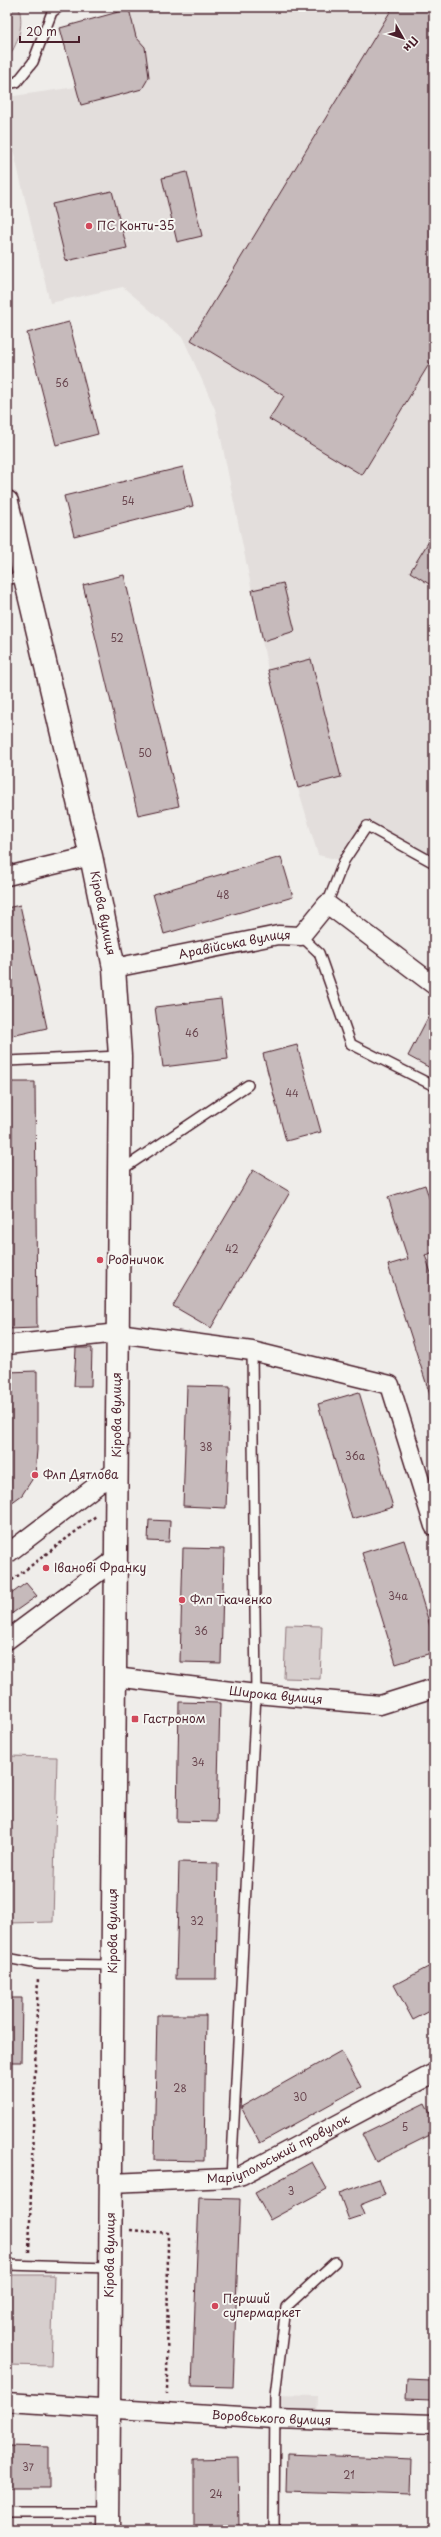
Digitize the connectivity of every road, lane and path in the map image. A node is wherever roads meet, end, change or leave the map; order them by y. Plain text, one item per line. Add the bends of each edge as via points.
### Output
1 (60, 7) edge
2 (7, 84) edge
3 (7, 502) edge
4 (16, 578) edge
5 (91, 856) junction
6 (434, 863) edge
7 (7, 876) edge
8 (327, 904) junction
9 (301, 936) junction
10 (114, 968) junction
11 (434, 985) edge
12 (120, 1056) junction
13 (7, 1061) edge
14 (248, 1085) dead end
15 (434, 1086) edge
16 (119, 1172) junction
17 (118, 1333) junction
18 (7, 1345) edge
19 (252, 1351) junction
20 (117, 1470) junction
21 (116, 1500) junction
22 (434, 1526) edge
23 (7, 1554) edge
24 (116, 1559) junction
25 (7, 1584) edge
26 (7, 1640) edge
27 (115, 1677) junction
28 (434, 1688) edge
29 (256, 1694) junction
30 (7, 1958) edge
31 (38, 1964) junction
32 (112, 1965) junction
33 (434, 2073) edge
34 (231, 2178) junction
35 (110, 2183) junction
36 (140, 2230) dead end
37 (336, 2262) dead end
38 (7, 2265) edge
39 (29, 2265) junction
40 (109, 2268) junction
41 (7, 2402) edge
42 (108, 2410) junction
43 (167, 2413) junction
44 (274, 2419) junction
45 (434, 2424) edge
46 (7, 2512) edge
47 (108, 2521) edge
48 (274, 2530) edge

1 - 2 lane via 52,12 33,62 17,82
3 - 4 street, Кірова вулиця
4 - 5 street, Кірова вулиця
5 - 7 street
5 - 10 street, Кірова вулиця
6 - 8 lane via 367,826 344,861
8 - 9 street, Аравійська вулиця
8 - 11 street
9 - 10 street, Аравійська вулиця via 278,935
9 - 15 lane via 319,953 351,1044
10 - 12 street, Кірова вулиця
12 - 13 lane
12 - 16 street, Кірова вулиця
14 - 16 lane
16 - 17 street, Кірова вулиця
17 - 18 street
17 - 19 street
17 - 20 street, Кірова вулиця
19 - 22 street via 390,1385
19 - 29 lane
20 - 21 street, Кірова вулиця
20 - 23 street
21 - 24 street, Кірова вулиця
21 - 25 path
24 - 26 street
24 - 27 street, Кірова вулиця
27 - 29 street, Широка вулиця
27 - 32 street, Кірова вулиця
28 - 29 street, Широка вулиця via 380,1706
29 - 34 lane
30 - 31 lane
31 - 32 lane
31 - 39 path
32 - 35 street, Кірова вулиця
33 - 34 street, Маріупольський провулок via 242,2175
34 - 35 street, Маріупольський провулок
35 - 40 street, Кірова вулиця
36 - 43 path via 168,2233
37 - 44 lane via 286,2307
38 - 39 lane
39 - 40 lane
40 - 42 street, Кірова вулиця
41 - 42 street, Воровського вулиця
42 - 43 street, Воровського вулиця
42 - 47 street, Кірова вулиця
43 - 44 street, Воровського вулиця
44 - 45 street, Воровського вулиця
44 - 48 lane
46 - 47 lane

